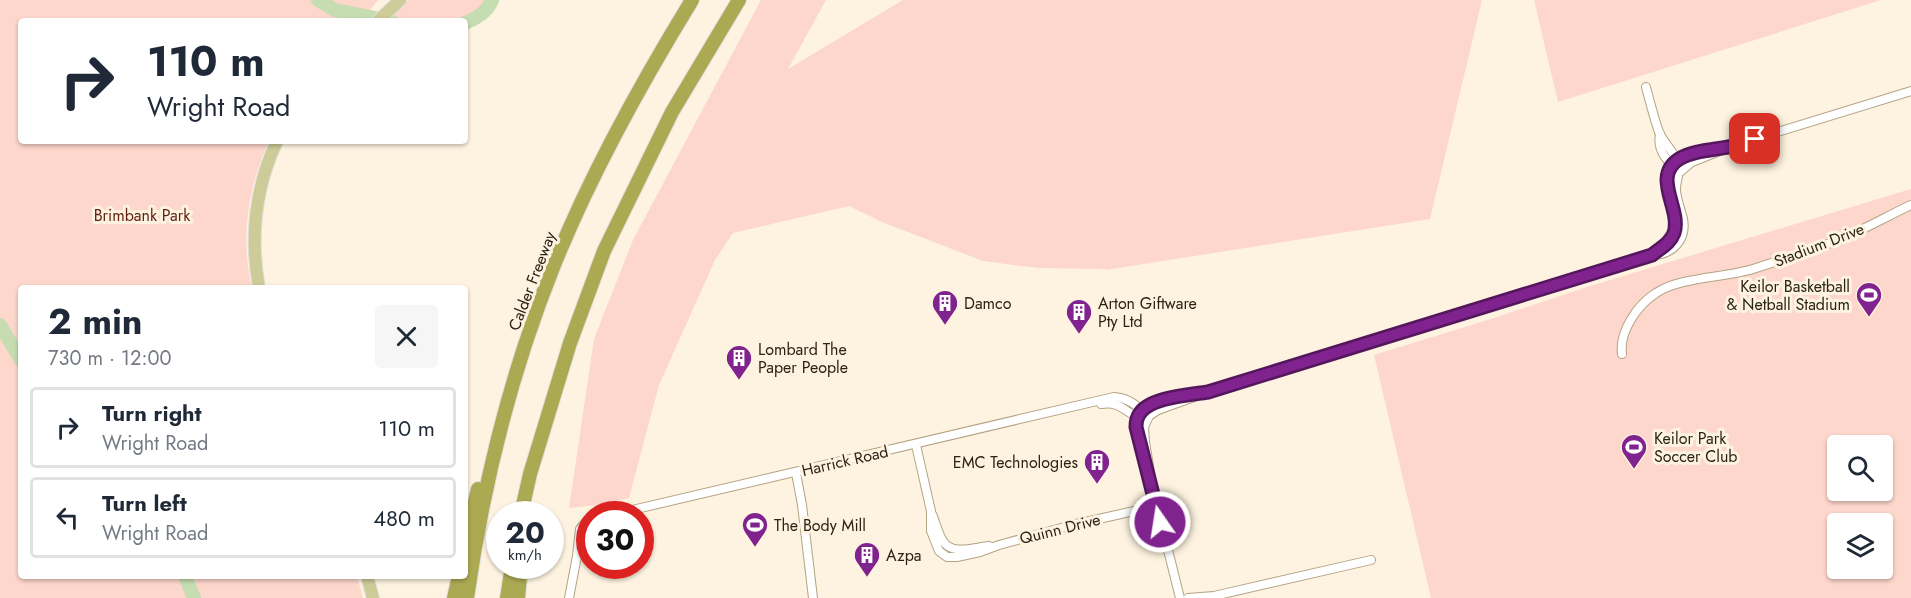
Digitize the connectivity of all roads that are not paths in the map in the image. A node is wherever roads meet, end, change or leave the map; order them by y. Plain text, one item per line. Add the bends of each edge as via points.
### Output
1 (400, 0) edge
2 (692, 0) edge
3 (739, 0) edge
4 (381, 18) edge
5 (1646, 87) dead end
6 (1911, 92) edge
7 (276, 144) edge
8 (1732, 146) junction
9 (1674, 163) junction
10 (1680, 172) junction
11 (1911, 205) edge
12 (1652, 255) junction
13 (554, 265) junction
14 (259, 285) edge
15 (1622, 354) dead end
16 (1208, 392) junction
17 (1140, 414) junction
18 (1147, 419) junction
19 (916, 445) junction
20 (796, 473) junction
21 (1153, 490) junction
22 (526, 501) edge
23 (654, 505) edge
24 (1156, 506) junction
25 (468, 531) edge
26 (1371, 560) dead end
27 (576, 565) edge
28 (369, 579) edge
29 (458, 579) edge
30 (510, 579) edge
31 (520, 579) edge
32 (1212, 597) edge
33 (373, 598) edge
34 (454, 598) edge
35 (467, 598) edge
36 (507, 598) edge
37 (518, 598) edge
38 (569, 598) edge
39 (813, 598) edge
40 (1180, 598) edge
41 (1188, 598) edge

1 - 4 main road
2 - 13 highway, Calder Freeway via 618,129
3 - 22 highway via 672,112 604,251 570,343 530,474
5 - 9 street via 1660,134
6 - 8 street
7 - 14 main road via 263,177 256,214 254,245
8 - 9 street via 1698,152
8 - 10 street via 1692,162
9 - 10 street
9 - 12 street via 1667,186 1675,231 1668,243
10 - 12 street via 1676,186 1683,219 1681,240 1669,252
11 - 15 street, Stadium Drive via 1829,244 1752,269 1680,283 1660,291 1646,301 1624,330
12 - 16 street
13 - 25 highway via 512,372
13 - 35 highway, Calder Freeway via 501,429
16 - 17 street via 1162,400
16 - 18 street via 1163,407
17 - 18 street
17 - 19 street, Harrick Road via 1126,400 1114,397
17 - 21 street via 1137,435
18 - 21 street via 1144,434
19 - 20 street, Harrick Road
19 - 24 street, Quinn Drive via 931,511 942,540 951,548 999,545
20 - 23 street, Harrick Road
20 - 39 street
21 - 24 street
24 - 40 street
26 - 32 street
27 - 38 street
28 - 33 main road
29 - 34 highway
30 - 36 highway
31 - 37 highway
32 - 41 street

